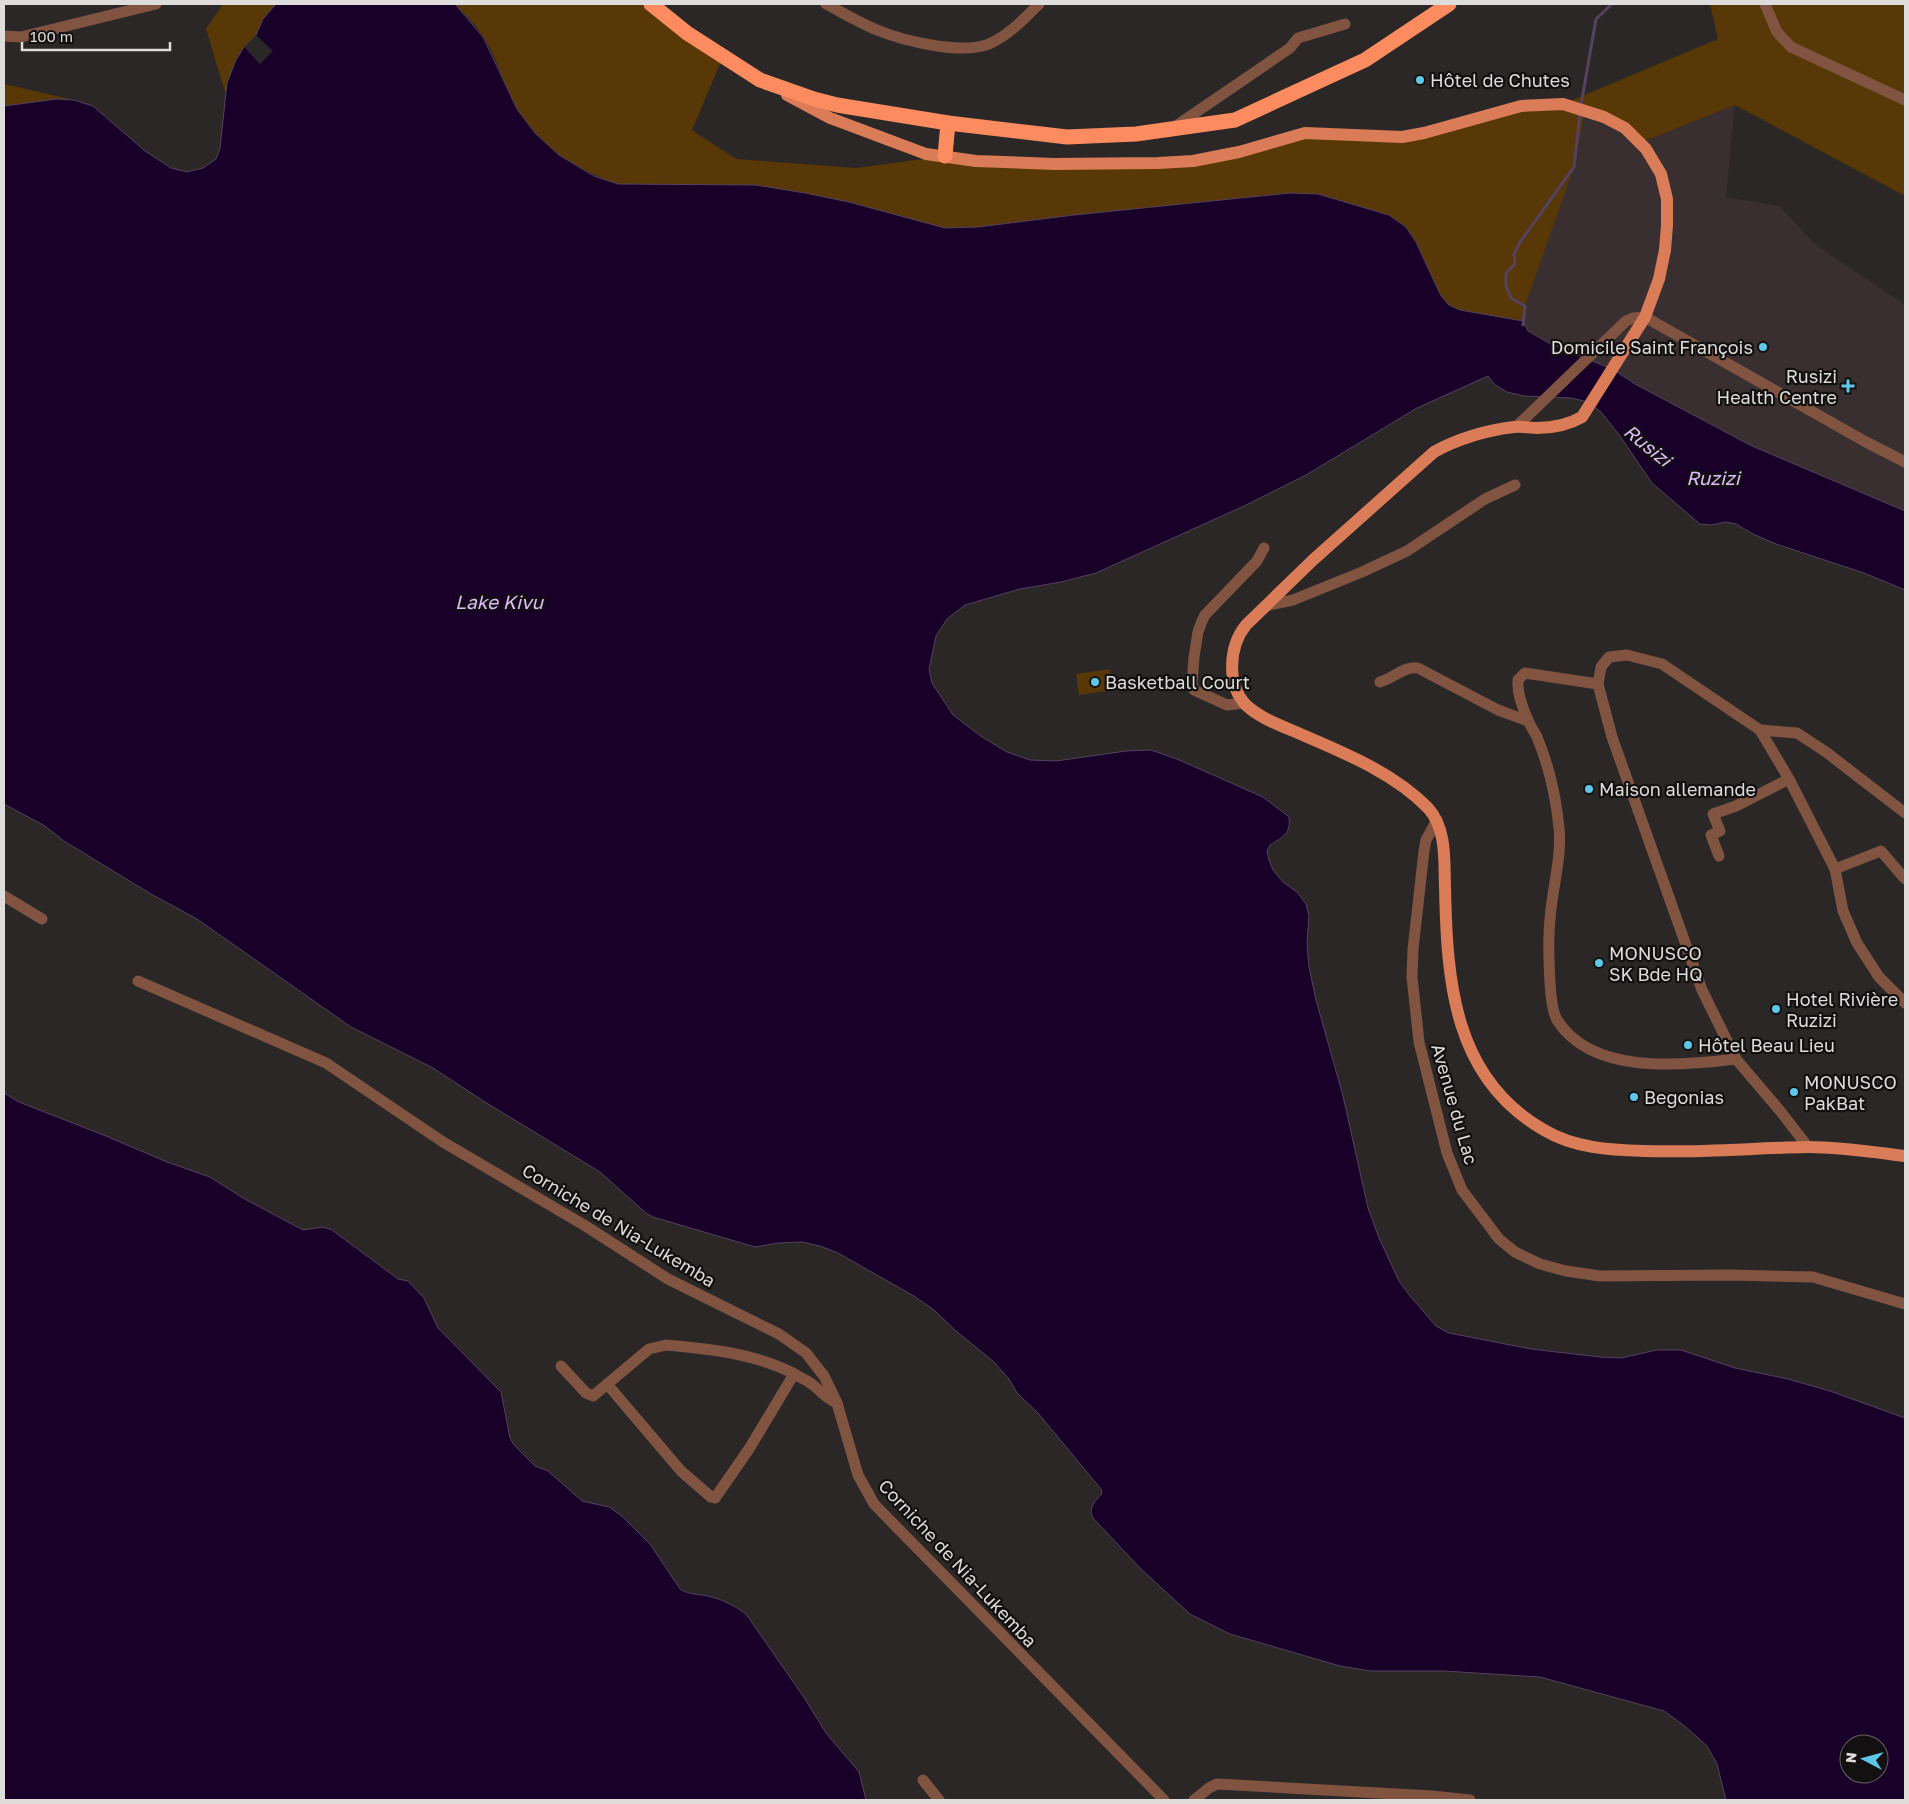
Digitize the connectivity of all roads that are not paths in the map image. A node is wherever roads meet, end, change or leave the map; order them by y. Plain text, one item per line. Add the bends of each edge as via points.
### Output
1 (156, 4) edge
2 (651, 4) edge
3 (826, 4) edge
4 (1039, 4) edge
5 (1449, 4) edge
6 (1765, 4) edge
7 (1345, 24) dead end
8 (4, 36) edge
9 (760, 80) junction
10 (1905, 100) edge
11 (948, 123) junction
12 (1169, 130) junction
13 (945, 156) junction
14 (1645, 317) junction
15 (1516, 427) junction
16 (1905, 462) edge
17 (1515, 485) dead end
18 (1264, 548) dead end
19 (1265, 606) junction
20 (1380, 682) dead end
21 (1598, 684) junction
22 (1244, 703) junction
23 (1528, 721) junction
24 (1760, 730) junction
25 (1789, 779) junction
26 (1905, 813) edge
27 (1437, 820) junction
28 (1719, 856) dead end
29 (1835, 869) junction
30 (1905, 879) edge
31 (4, 896) edge
32 (42, 919) dead end
33 (138, 981) dead end
34 (1905, 1003) edge
35 (1736, 1059) junction
36 (1808, 1147) junction
37 (1905, 1156) edge
38 (1905, 1304) edge
39 (561, 1366) dead end
40 (794, 1374) junction
41 (607, 1384) junction
42 (837, 1403) junction
43 (923, 1780) dead end
44 (939, 1800) edge
45 (1164, 1800) edge
46 (1194, 1800) edge
47 (1470, 1800) edge

1 - 8 street via 21,37
2 - 9 highway via 687,34
3 - 4 street via 878,30 924,44 962,48 987,44 1006,34
5 - 12 highway via 1365,60 1235,120
6 - 10 street via 1777,32 1791,47
7 - 12 street via 1298,38 1290,48
9 - 11 highway via 838,105
9 - 13 main road via 830,118 926,154
11 - 12 highway via 1066,137
11 - 13 highway
13 - 14 main road via 976,161 1054,164 1193,161 1306,133 1402,137 1521,106 1562,104 1604,117 1625,128 1646,149 1661,174 1667,199 1665,250 1659,279
14 - 15 street via 1633,318 1615,331
14 - 15 main road via 1582,417 1564,426
14 - 16 street
15 - 19 main road via 1450,442 1434,452
17 - 19 street via 1484,499 1407,550 1362,572 1293,600
18 - 22 street via 1257,561 1204,616 1194,657 1194,690 1227,705
19 - 22 main road via 1238,635 1234,649 1233,679
20 - 23 street via 1409,667 1418,668 1498,710
21 - 23 street via 1525,673 1518,678 1518,684
21 - 24 street via 1601,667 1609,657 1627,655 1642,658 1662,664
21 - 35 street via 1612,738 1702,990
22 - 27 main road via 1257,715 1334,748 1387,777 1424,804
23 - 35 street via 1549,771 1557,810 1558,858 1550,918 1552,1002 1556,1019 1589,1050 1624,1061 1681,1064
24 - 25 street
24 - 26 street via 1797,733
25 - 28 street via 1713,814 1720,831 1710,835
25 - 29 street
27 - 36 main road via 1444,854 1448,952 1461,1024 1483,1074 1498,1094 1521,1115 1559,1138 1616,1150 1730,1151
27 - 38 street, Avenue du Lac via 1426,840 1413,949 1412,977 1419,1042 1447,1153 1462,1190 1499,1239 1540,1264 1566,1271 1600,1276 1813,1277
29 - 30 street via 1881,851
29 - 34 street via 1843,911 1857,943 1879,977
31 - 32 street
33 - 42 street, Corniche de Nia-Lukemba via 326,1064 443,1142 668,1279 779,1334 806,1353 824,1376
35 - 36 street
36 - 37 main road
39 - 41 street via 586,1394 594,1396
40 - 41 street via 769,1362 740,1354 666,1345 649,1349
40 - 41 street via 749,1450 715,1498 710,1498 681,1471
40 - 42 street
42 - 45 street, Corniche de Nia-Lukemba via 854,1466 874,1504
43 - 44 street
46 - 47 street via 1217,1784

